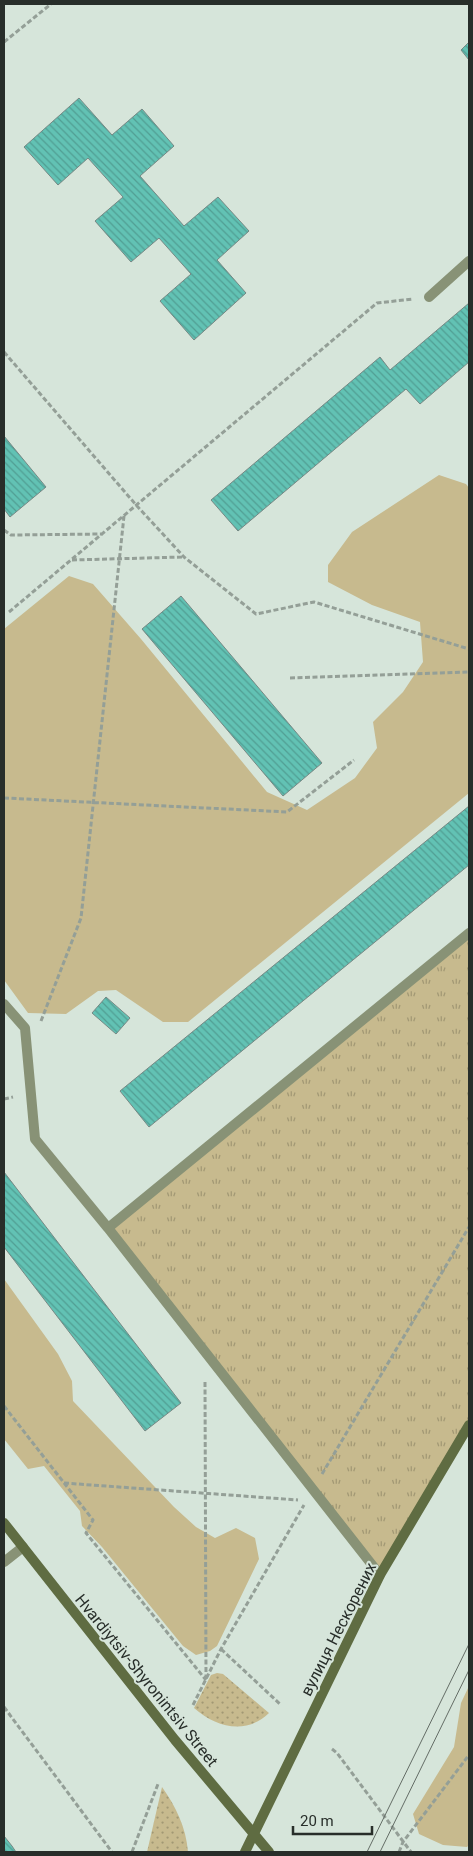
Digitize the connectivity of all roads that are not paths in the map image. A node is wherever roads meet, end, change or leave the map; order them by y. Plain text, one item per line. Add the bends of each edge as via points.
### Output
1 (469, 262) edge
2 (429, 297) road end
3 (469, 933) edge
4 (4, 1004) edge
5 (108, 1228) junction
6 (469, 1424) edge
7 (4, 1524) edge
8 (22, 1547) junction
9 (4, 1562) edge
10 (380, 1575) junction
11 (254, 1835) junction
12 (245, 1852) edge
13 (269, 1852) edge

1 - 2 lane
3 - 5 lane
4 - 5 lane via 25,1028 35,1139
5 - 10 lane
6 - 10 main road, вулиця Нескорених
7 - 8 main road, Hvardiytsiv-Shyronintsiv Street
8 - 9 lane
8 - 11 main road, Hvardiytsiv-Shyronintsiv Street
10 - 11 main road, вулиця Нескорених
11 - 12 main road, вулиця Нескорених
11 - 13 main road, Hvardiytsiv-Shyronintsiv Street

